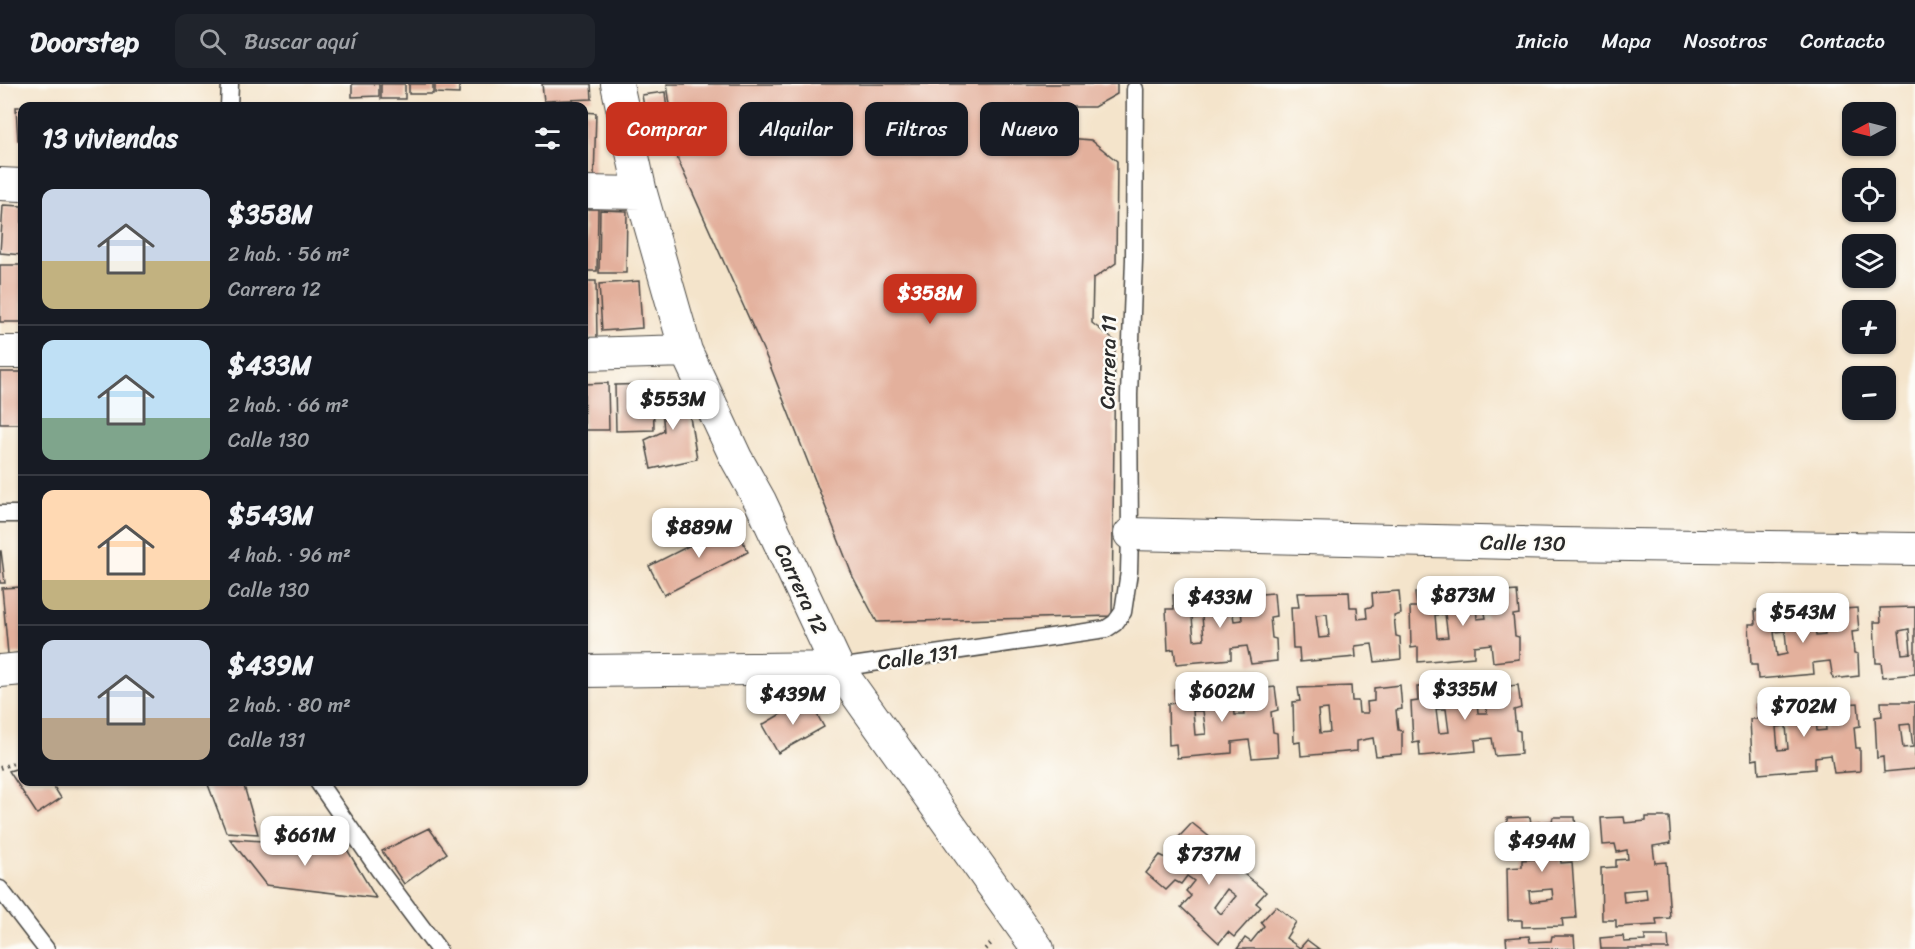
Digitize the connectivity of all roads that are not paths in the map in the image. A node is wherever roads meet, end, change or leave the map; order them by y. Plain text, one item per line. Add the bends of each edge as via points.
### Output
1 (230, 84) edge
2 (617, 84) edge
3 (1135, 89) dead end
4 (229, 102) edge
5 (0, 184) edge
6 (18, 185) edge
7 (588, 192) edge
8 (641, 193) junction
9 (686, 351) junction
10 (0, 352) edge
11 (18, 352) edge
12 (588, 354) edge
13 (0, 514) edge
14 (18, 514) edge
15 (1131, 534) junction
16 (1915, 549) edge
17 (1107, 629) joint
18 (838, 668) junction
19 (18, 670) edge
20 (588, 671) edge
21 (0, 672) edge
22 (321, 786) edge
23 (0, 889) edge
24 (46, 949) edge
25 (438, 949) edge
26 (1038, 949) edge

1 - 4 lane
2 - 8 street, Carrera 12
3 - 15 lane, Carrera 11 via 1129,394
5 - 6 street
7 - 8 street
8 - 9 street, Carrera 12
9 - 12 street
9 - 18 street, Carrera 12
10 - 11 street
13 - 14 lane
15 - 16 street, Calle 130
15 - 17 lane, Carrera 11 via 1123,612
17 - 18 lane, Calle 131
18 - 20 street, Calle 131
18 - 26 street, Carrera 12
19 - 21 street
22 - 25 lane
23 - 24 lane

